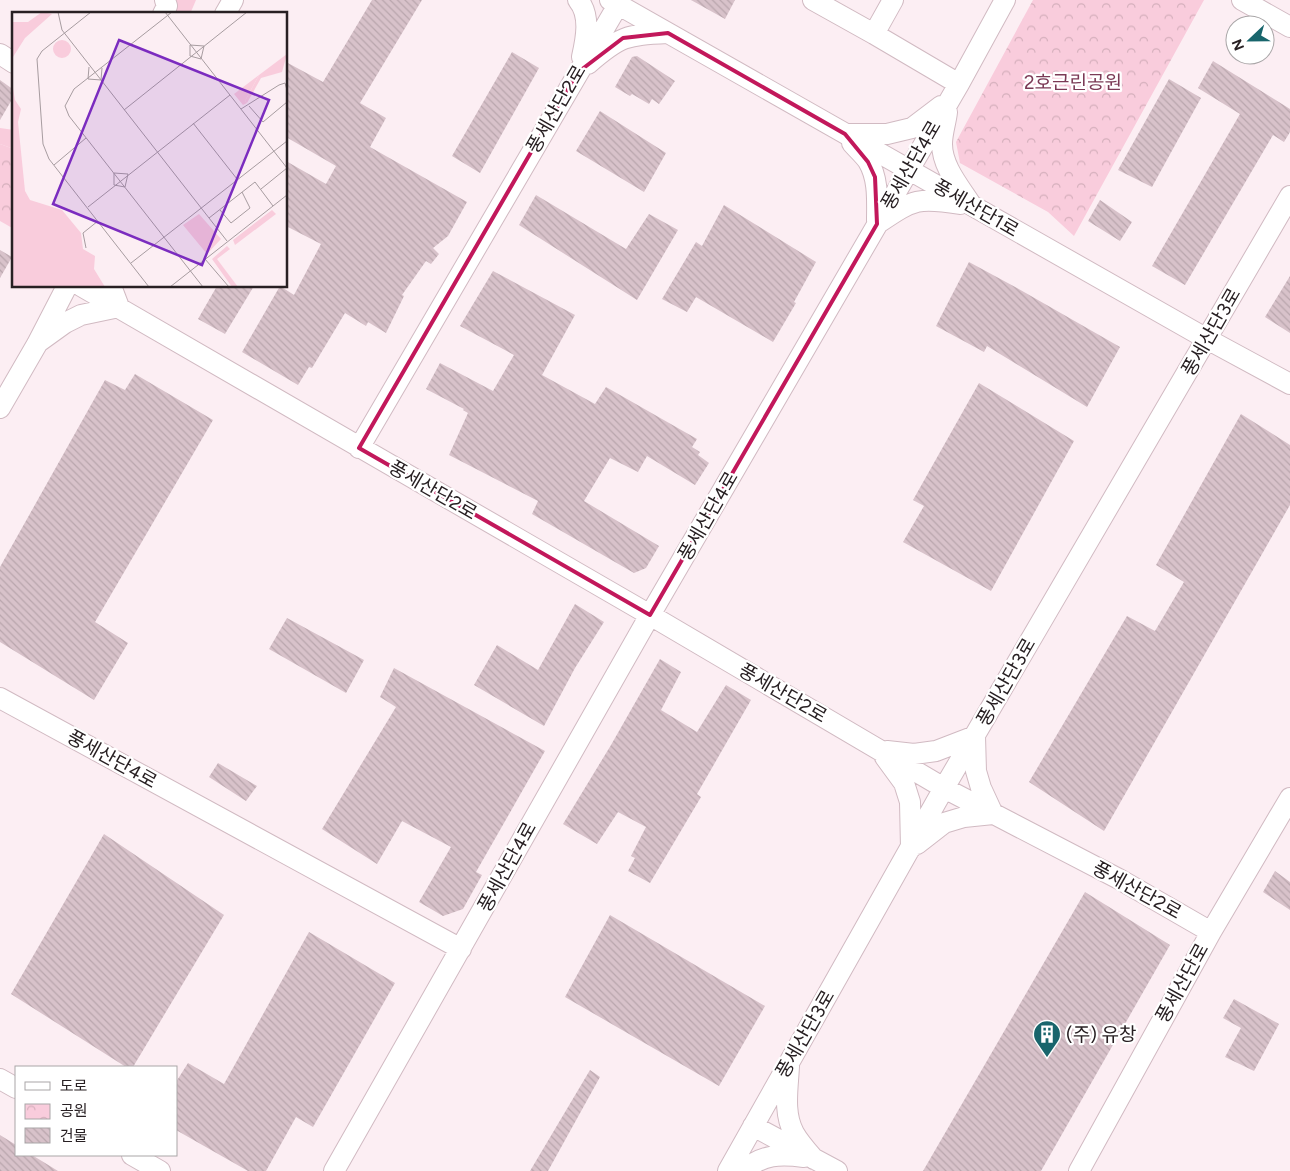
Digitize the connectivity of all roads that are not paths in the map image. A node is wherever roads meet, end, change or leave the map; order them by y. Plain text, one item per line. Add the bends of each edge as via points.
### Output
1 (166, 0) edge
2 (233, 0) edge
3 (578, 0) edge
4 (813, 0) edge
5 (893, 0) edge
6 (1005, 0) edge
7 (1242, 0) edge
8 (614, 2) edge
9 (164, 12) edge
10 (226, 12) edge
11 (1290, 27) edge
12 (668, 33) junction
13 (874, 34) junction
14 (0, 54) edge
15 (12, 62) edge
16 (577, 73) junction
17 (954, 92) junction
18 (845, 134) junction
19 (908, 170) junction
20 (1290, 196) edge
21 (971, 205) junction
22 (877, 224) junction
23 (66, 288) edge
24 (85, 288) edge
25 (112, 288) edge
26 (118, 307) junction
27 (1207, 339) junction
28 (37, 344) junction
29 (1290, 384) edge
30 (0, 408) edge
31 (359, 448) junction
32 (650, 615) junction
33 (0, 698) edge
34 (975, 736) junction
35 (880, 750) junction
36 (944, 788) junction
37 (1290, 798) edge
38 (993, 814) junction
39 (1283, 827) edge
40 (911, 848) junction
41 (1211, 932) junction
42 (461, 949) junction
43 (789, 1062) junction
44 (0, 1079) edge
45 (15, 1087) edge
46 (753, 1126) junction
47 (134, 1156) edge
48 (814, 1158) junction
49 (160, 1171) edge
50 (334, 1171) edge
51 (728, 1171) edge
52 (743, 1171) edge
53 (837, 1171) edge
54 (1079, 1171) edge

1 - 9 street
2 - 10 street
3 - 16 street via 582,5 587,38
4 - 13 street
5 - 13 street
6 - 17 street, 풍세산단4로
7 - 11 street
8 - 12 street, 풍세산단1로
8 - 16 street, 풍세산단2로
12 - 16 street via 623,38
12 - 18 street, 풍세산단1로
13 - 17 street
14 - 15 street
16 - 31 street, 풍세산단2로
17 - 18 street via 912,128 887,134
17 - 19 street, 풍세산단4로
17 - 21 street via 942,143 944,158
18 - 19 street, 풍세산단1로
18 - 22 street via 868,162 875,177
19 - 21 street, 풍세산단1로
19 - 22 street, 풍세산단4로
20 - 27 street, 풍세산단3로
21 - 22 street via 916,200
21 - 27 street, 풍세산단1로
22 - 32 street, 풍세산단4로
23 - 28 street
24 - 26 street, 풍세산단2로
25 - 26 street
26 - 28 street via 81,315
26 - 31 street, 풍세산단2로
27 - 29 street, 풍세산단1로
27 - 34 street, 풍세산단3로
28 - 30 street
31 - 32 street, 풍세산단2로
32 - 35 street, 풍세산단2로
32 - 42 street, 풍세산단4로
33 - 42 street, 풍세산단4로
34 - 35 street via 936,751 914,754
34 - 36 street, 풍세산단3로
34 - 38 street via 976,772
35 - 36 street, 풍세산단2로
35 - 40 street via 904,783 910,802
36 - 38 street, 풍세산단2로
36 - 40 street, 풍세산단3로
37 - 39 street, 풍세산단로
38 - 40 street via 944,823
38 - 41 street, 풍세산단2로 via 1119,879
39 - 41 street, 풍세산단로
40 - 43 street, 풍세산단3로
41 - 54 street, 풍세산단로
42 - 50 street, 풍세산단4로
43 - 46 street, 풍세산단3로
43 - 48 street via 788,1120 794,1134
44 - 45 street
46 - 48 street
46 - 51 street, 풍세산단3로
47 - 49 street
48 - 52 street via 768,1156
48 - 53 street

